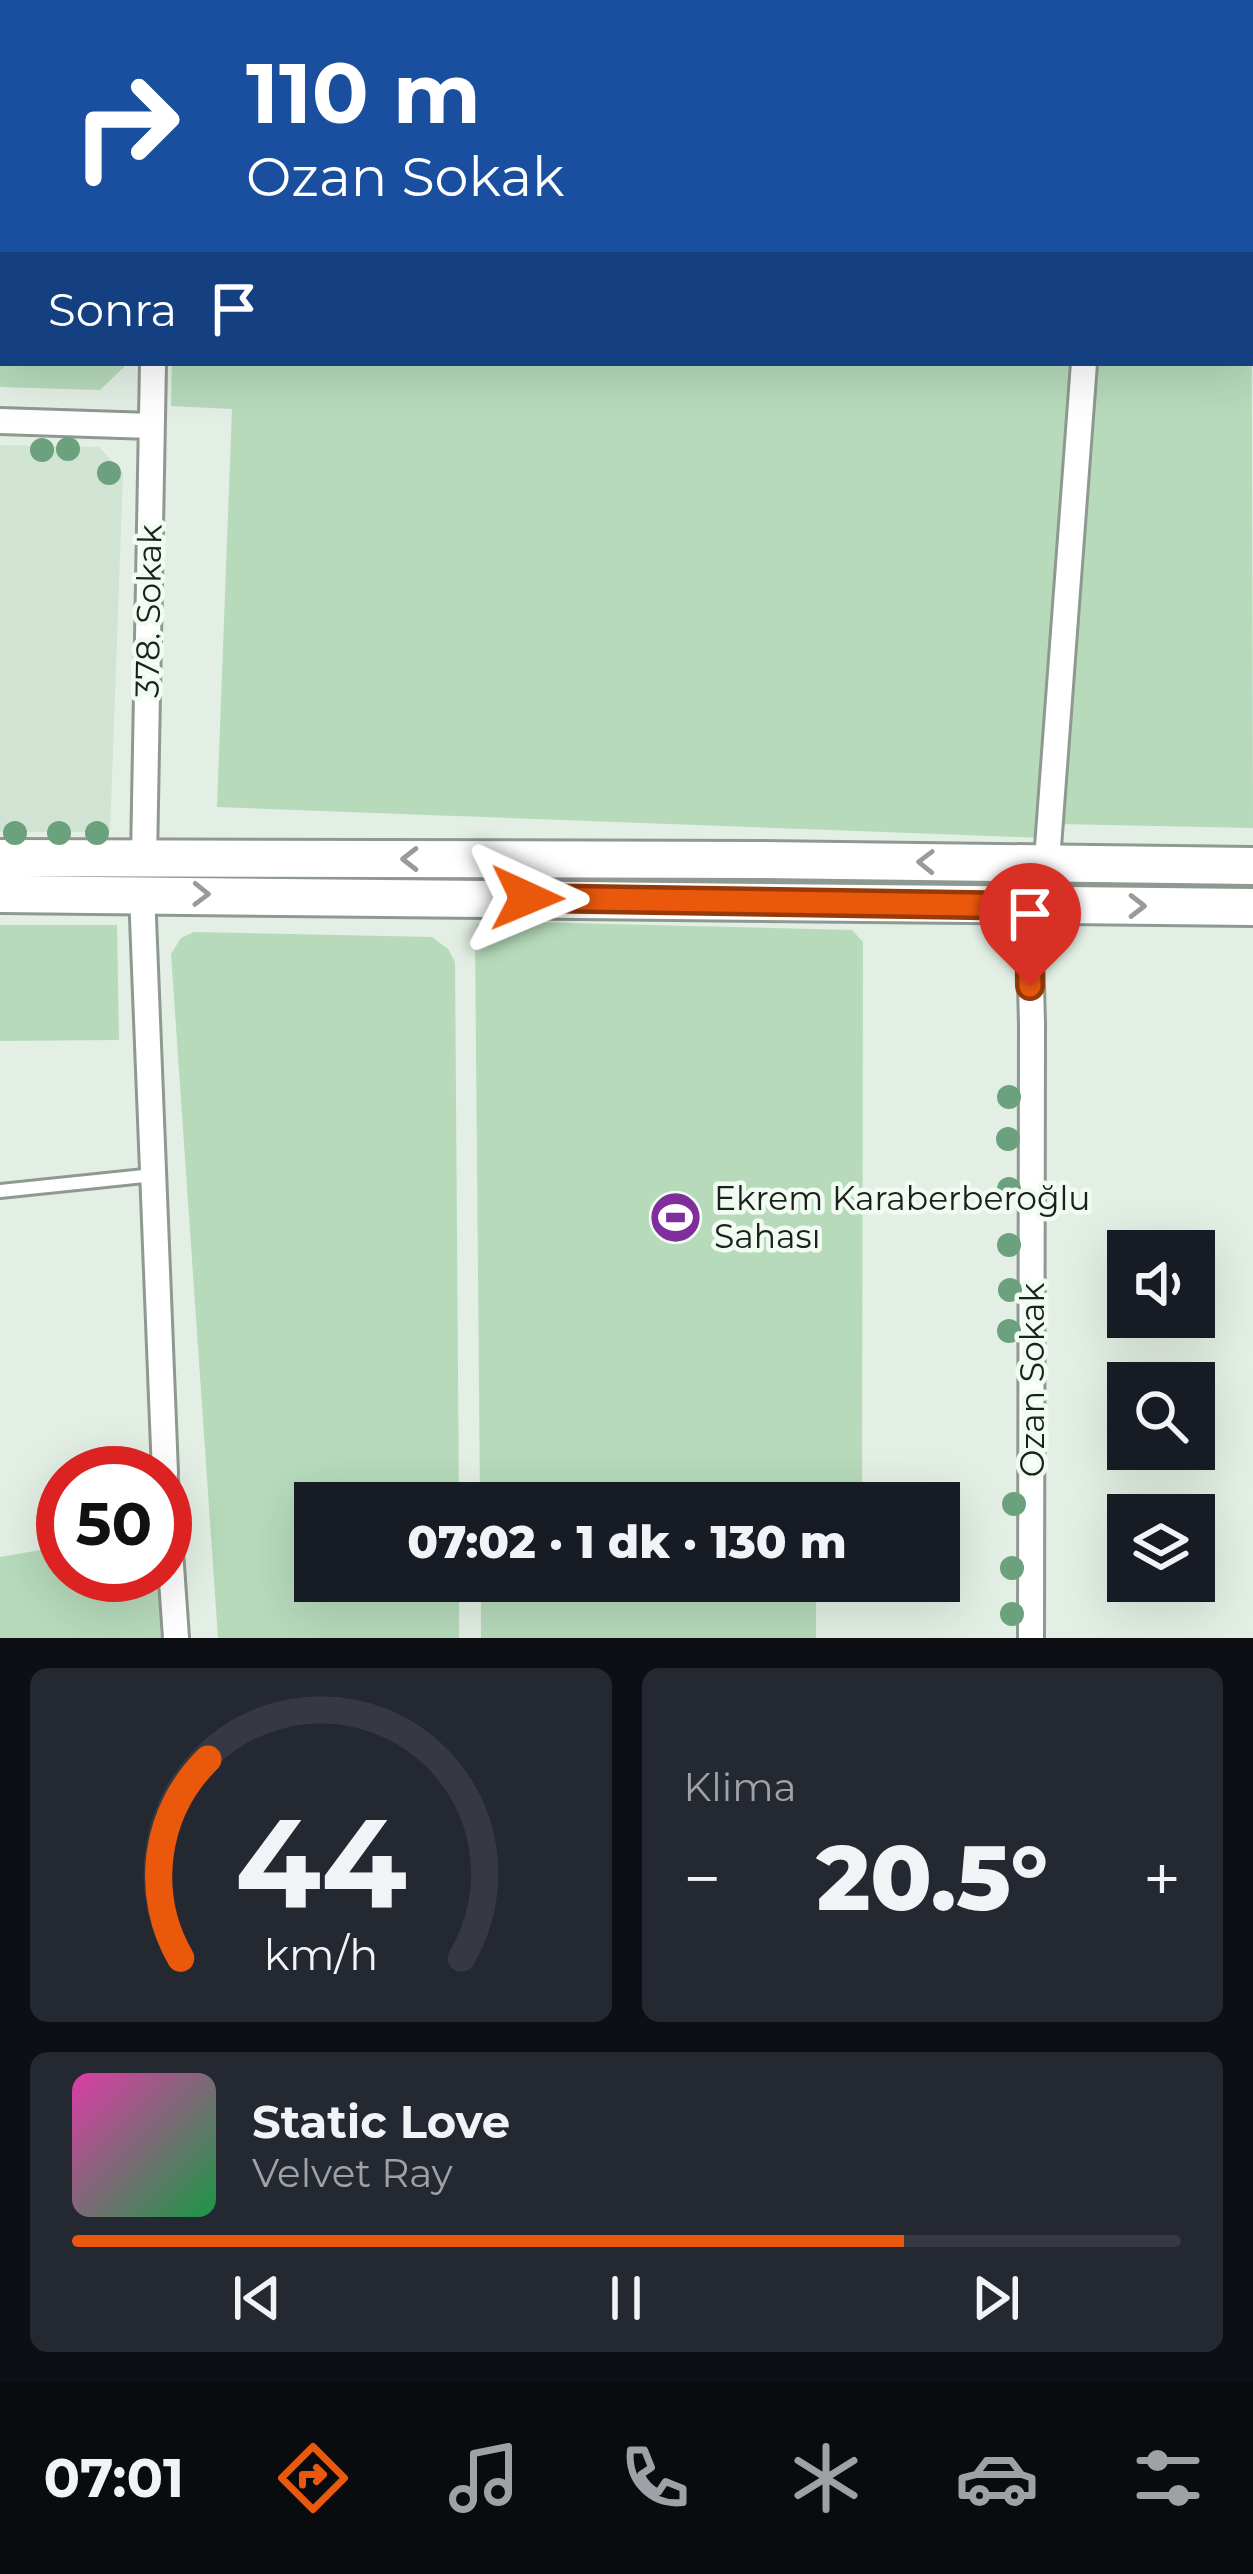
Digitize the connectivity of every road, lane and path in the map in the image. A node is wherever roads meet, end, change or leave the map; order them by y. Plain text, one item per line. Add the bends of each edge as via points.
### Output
1 (153, 366) edge
2 (1084, 366) edge
3 (0, 421) edge
4 (151, 426) junction
5 (0, 858) edge
6 (1051, 863) junction
7 (1253, 866) edge
8 (143, 876) junction
9 (0, 894) edge
10 (1029, 906) junction
11 (1253, 907) edge
12 (154, 1175) junction
13 (0, 1191) edge
14 (164, 1446) edge
15 (174, 1602) edge
16 (176, 1638) edge
17 (1031, 1638) edge

1 - 4 street, 378. Sokak
2 - 6 street
3 - 4 street
4 - 8 street, 378. Sokak
5 - 8 main road
6 - 7 main road
6 -> 8 main road via 762,860
8 - 9 main road
8 -> 10 main road
8 - 12 street, 378. Sokak
10 -> 11 main road
10 - 17 street, Ozan Sokak
12 - 13 lane
12 - 14 street, 378. Sokak
15 - 16 street, 378. Sokak

